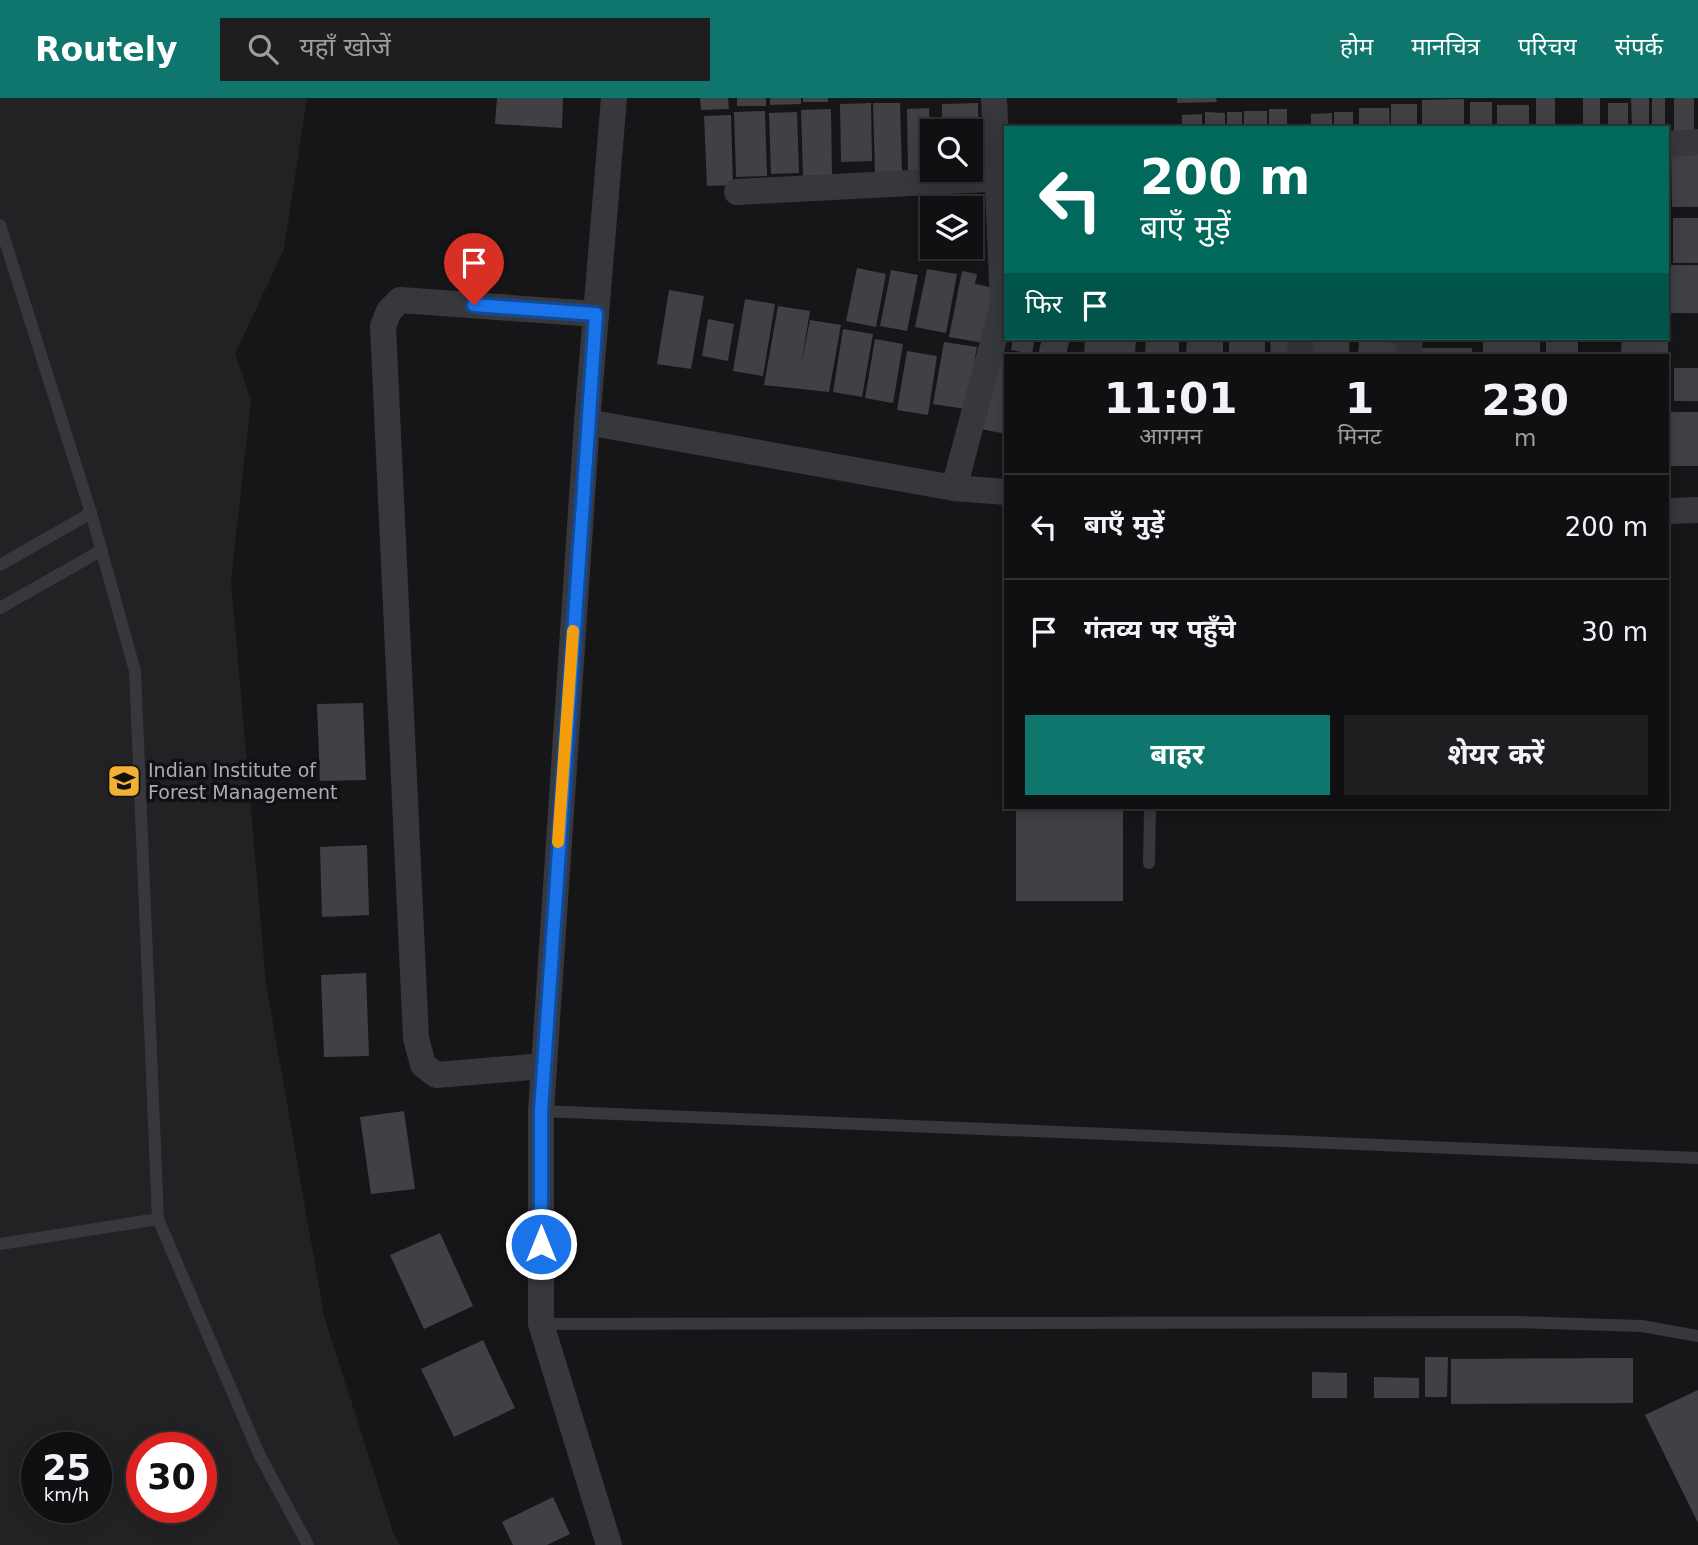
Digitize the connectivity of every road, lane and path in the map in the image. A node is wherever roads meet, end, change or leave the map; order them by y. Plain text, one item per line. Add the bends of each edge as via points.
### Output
1 (614, 98) edge
2 (993, 98) edge
3 (1698, 142) edge
4 (1669, 144) edge
5 (1002, 178) edge
6 (737, 192) dead end
7 (0, 225) edge
8 (1004, 305) edge
9 (596, 314) junction
10 (587, 422) junction
11 (954, 488) junction
12 (1004, 492) edge
13 (1698, 510) edge
14 (1669, 511) edge
15 (91, 513) junction
16 (102, 550) junction
17 (0, 565) edge
18 (0, 608) edge
19 (1150, 809) edge
20 (1149, 863) dead end
21 (544, 1066) junction
22 (541, 1111) junction
23 (1698, 1158) edge
24 (158, 1219) junction
25 (0, 1244) edge
26 (541, 1324) junction
27 (1698, 1336) edge
28 (308, 1545) edge
29 (609, 1545) edge

1 - 9 street
2 - 5 street
3 - 4 street
5 - 6 street
5 - 8 street
7 - 15 lane
8 - 11 street
9 - 10 street
9 - 21 street via 400,300 383,326 416,1038 423,1065 436,1074
10 - 11 street
10 - 21 street
11 - 12 street
13 - 14 street
15 - 16 lane
15 - 17 lane
16 - 18 lane
16 - 24 lane via 135,671
19 - 20 lane
21 - 22 street
22 - 23 lane
22 - 26 street
24 - 25 lane
24 - 28 lane via 259,1454
26 - 27 lane via 1517,1322 1642,1326
26 - 29 street

